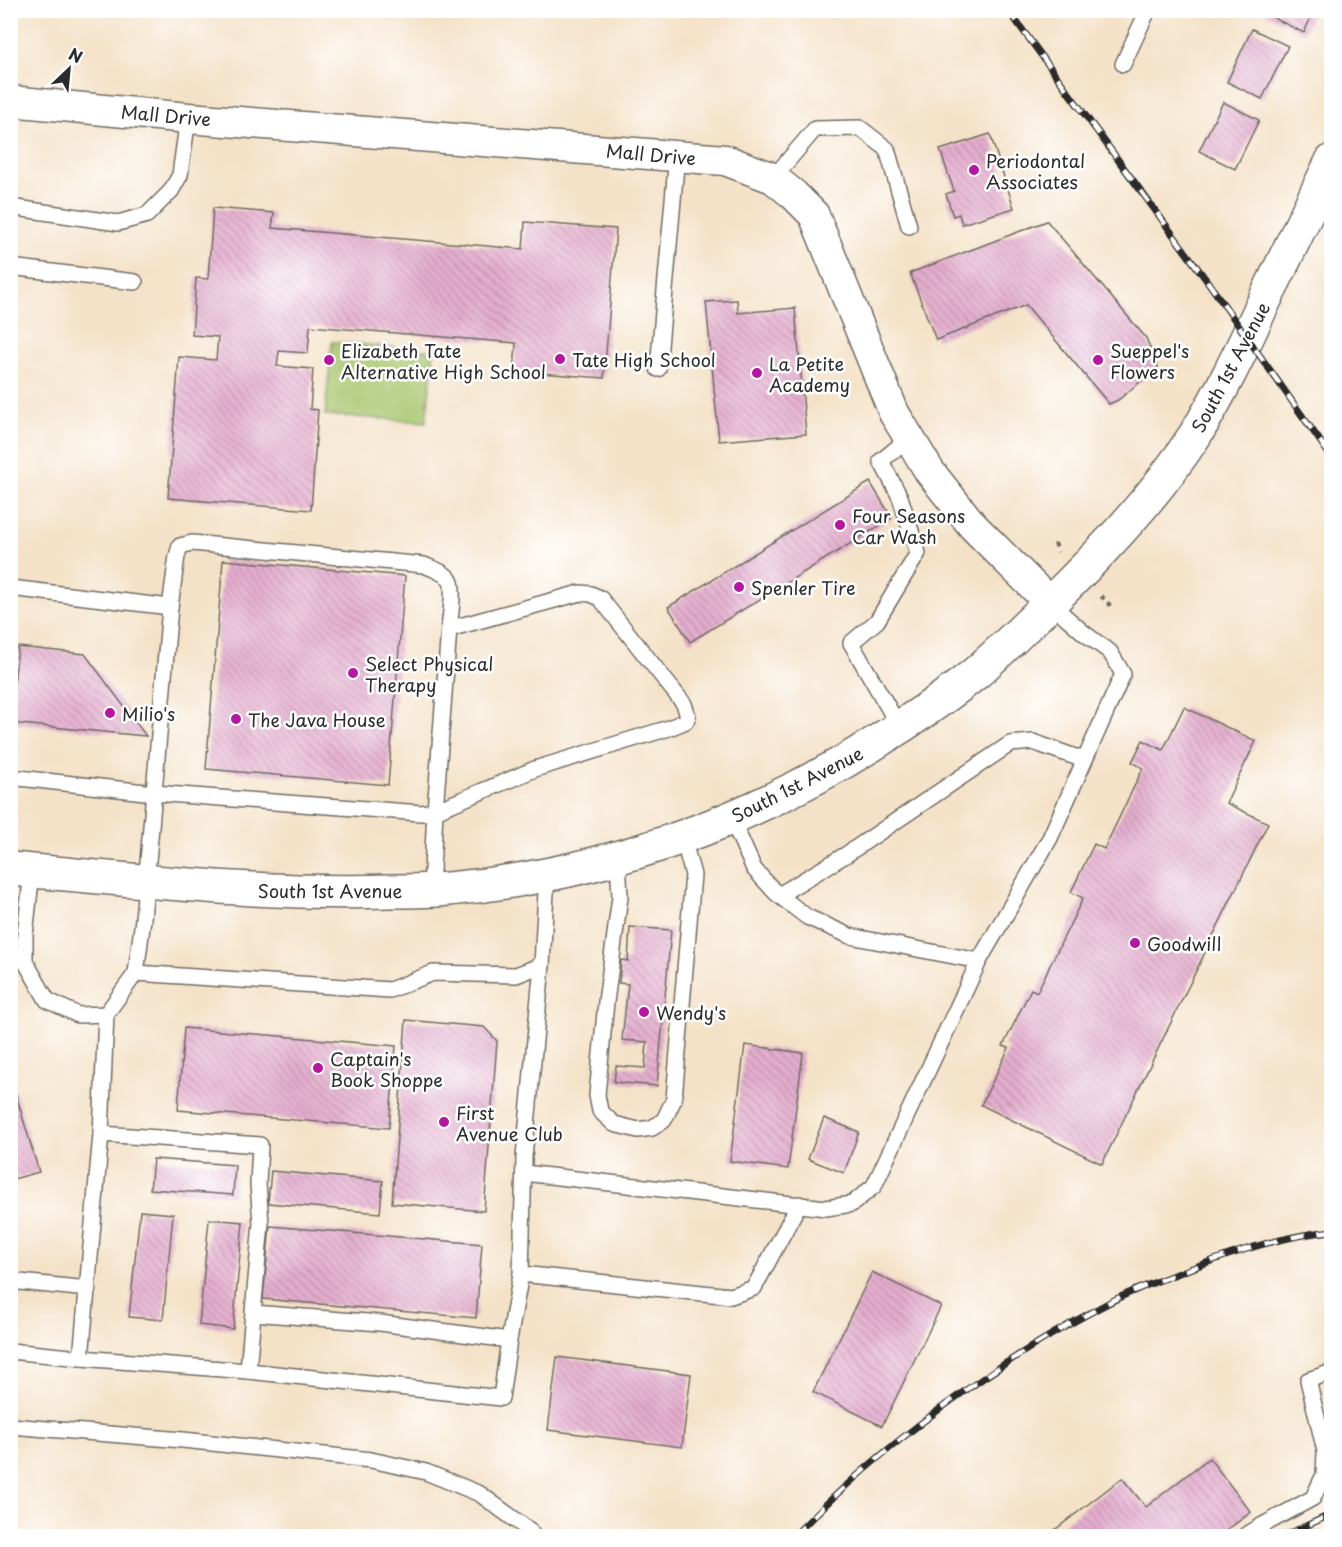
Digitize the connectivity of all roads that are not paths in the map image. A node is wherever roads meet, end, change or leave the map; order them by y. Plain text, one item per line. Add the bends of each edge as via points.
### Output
1 (1148, 10) edge
2 (1123, 64) dead end
3 (10, 101) edge
4 (188, 118) junction
5 (677, 156) junction
6 (1332, 161) edge
7 (773, 178) junction
8 (10, 207) edge
9 (909, 226) dead end
10 (10, 267) edge
11 (135, 282) dead end
12 (658, 369) dead end
13 (909, 438) junction
14 (10, 588) edge
15 (1050, 603) junction
16 (170, 607) junction
17 (449, 629) junction
18 (900, 728) junction
19 (1084, 760) junction
20 (10, 777) edge
21 (154, 793) junction
22 (435, 810) junction
23 (731, 818) junction
24 (683, 838) junction
25 (618, 859) junction
26 (21, 870) edge
27 (547, 873) junction
28 (147, 881) junction
29 (431, 890) junction
30 (779, 895) junction
31 (18, 934) edge
32 (980, 961) junction
33 (542, 965) junction
34 (136, 973) junction
35 (106, 1014) junction
36 (101, 1134) junction
37 (524, 1173) junction
38 (799, 1204) junction
39 (521, 1274) junction
40 (10, 1281) edge
41 (87, 1288) junction
42 (253, 1313) junction
43 (509, 1340) junction
44 (10, 1351) edge
45 (81, 1358) junction
46 (248, 1371) junction
47 (1332, 1372) edge
48 (10, 1426) edge
49 (533, 1536) edge
50 (1245, 1536) edge

1 - 2 lane
3 - 4 street, Mall Drive
4 - 5 street, Mall Drive
4 - 8 lane via 180,175 171,191 147,215 118,223
5 - 7 street, Mall Drive via 725,160
5 - 12 lane
6 - 15 main road, South 1st Avenue via 1228,379 1195,434 1118,534
7 - 9 lane via 815,129 860,128 887,149
7 - 13 street, Mall Drive via 814,215 894,413
10 - 11 lane
13 - 15 street, Mall Drive via 972,526
13 - 18 lane via 881,461 900,496 918,553 877,621 851,643
14 - 16 lane
15 - 18 main road, South 1st Avenue via 975,674
15 - 19 lane via 1110,652 1123,674
16 - 17 lane via 180,546 192,543 424,566 451,580
16 - 21 lane
17 - 22 lane
17 - 22 lane via 580,593 591,594 600,598 684,704 688,716 686,721 669,728 535,769
18 - 23 main road, South 1st Avenue via 822,775
19 - 30 lane via 1033,742 1010,744
19 - 32 lane via 1050,838
20 - 21 lane
21 - 22 lane via 421,813
21 - 28 lane
22 - 29 lane
23 - 24 main road, South 1st Avenue
23 - 30 lane via 754,869
24 - 25 main road, South 1st Avenue
24 - 25 lane via 693,875 674,1099 664,1120 652,1128 638,1130 614,1124 600,1111 597,1095 620,897
25 - 27 main road, South 1st Avenue
26 - 28 main road, South 1st Avenue
26 - 31 lane
27 - 29 main road, South 1st Avenue
27 - 33 lane
28 - 29 main road, South 1st Avenue via 328,893
28 - 34 lane
30 - 32 lane via 807,916 850,936
31 - 35 lane via 25,961 47,1000 78,1015
32 - 38 lane via 874,1186 852,1204 826,1208
33 - 34 lane via 516,975 433,973 390,990
33 - 37 lane
34 - 35 lane
35 - 36 lane
36 - 41 lane
36 - 42 lane via 260,1145 261,1223
37 - 38 lane
37 - 39 lane
38 - 39 lane via 754,1288 731,1296
39 - 43 lane
40 - 41 lane
41 - 45 lane
42 - 43 lane via 380,1323
42 - 46 lane
43 - 46 lane via 501,1398
44 - 45 lane
45 - 46 lane
47 - 50 lane via 1308,1380 1325,1451 1324,1475 1313,1498
48 - 49 lane via 183,1440 371,1461 426,1472 480,1494

